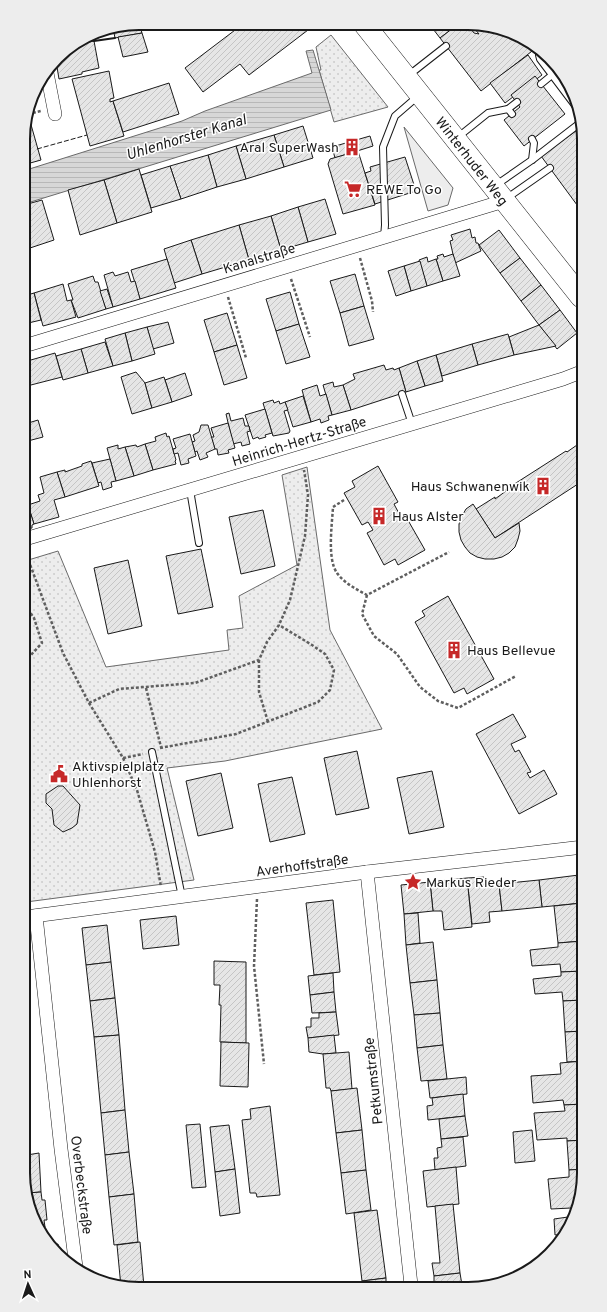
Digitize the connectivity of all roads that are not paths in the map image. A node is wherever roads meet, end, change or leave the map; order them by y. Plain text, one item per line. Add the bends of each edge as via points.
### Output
1 (369, 30) edge
2 (446, 46) dead end
3 (539, 57) edge
4 (552, 75) junction
5 (406, 77) junction
6 (48, 79) edge
7 (541, 84) dead end
8 (420, 95) junction
9 (568, 96) edge
10 (517, 102) dead end
11 (54, 114) dead end
12 (576, 126) edge
13 (455, 139) junction
14 (532, 139) dead end
15 (532, 160) junction
16 (550, 168) dead end
17 (499, 194) junction
18 (384, 237) junction
19 (577, 292) edge
20 (30, 344) edge
21 (577, 373) edge
22 (402, 394) dead end
23 (412, 424) junction
24 (190, 490) junction
25 (30, 538) edge
26 (199, 543) dead end
27 (152, 752) road end
28 (577, 848) edge
29 (367, 872) junction
30 (182, 897) junction
31 (31, 916) edge
32 (75, 1261) edge
33 (411, 1282) edge

1 - 5 main road, Winterhuder Weg
2 - 5 lane
3 - 4 lane
4 - 7 lane
4 - 9 lane
5 - 8 main road, Winterhuder Weg
6 - 11 street
8 - 13 main road, Winterhuder Weg
8 - 18 lane via 394,116 384,147
10 - 13 lane via 510,111 488,113
12 - 15 lane
13 - 17 main road, Winterhuder Weg
14 - 15 lane
15 - 17 lane
16 - 17 lane
17 - 18 street, Kanalstraße
17 - 19 main road, Winterhuder Weg
18 - 20 street, Kanalstraße
21 - 23 street, Heinrich-Hertz-Straße
22 - 23 lane
23 - 24 street, Heinrich-Hertz-Straße
24 - 25 street, Heinrich-Hertz-Straße
24 - 26 lane
27 - 30 lane
28 - 29 street, Averhoffstraße
29 - 30 street, Averhoffstraße
29 - 33 street, Petkumstraße
30 - 31 street, Averhoffstraße
31 - 32 street, Overbeckstraße

